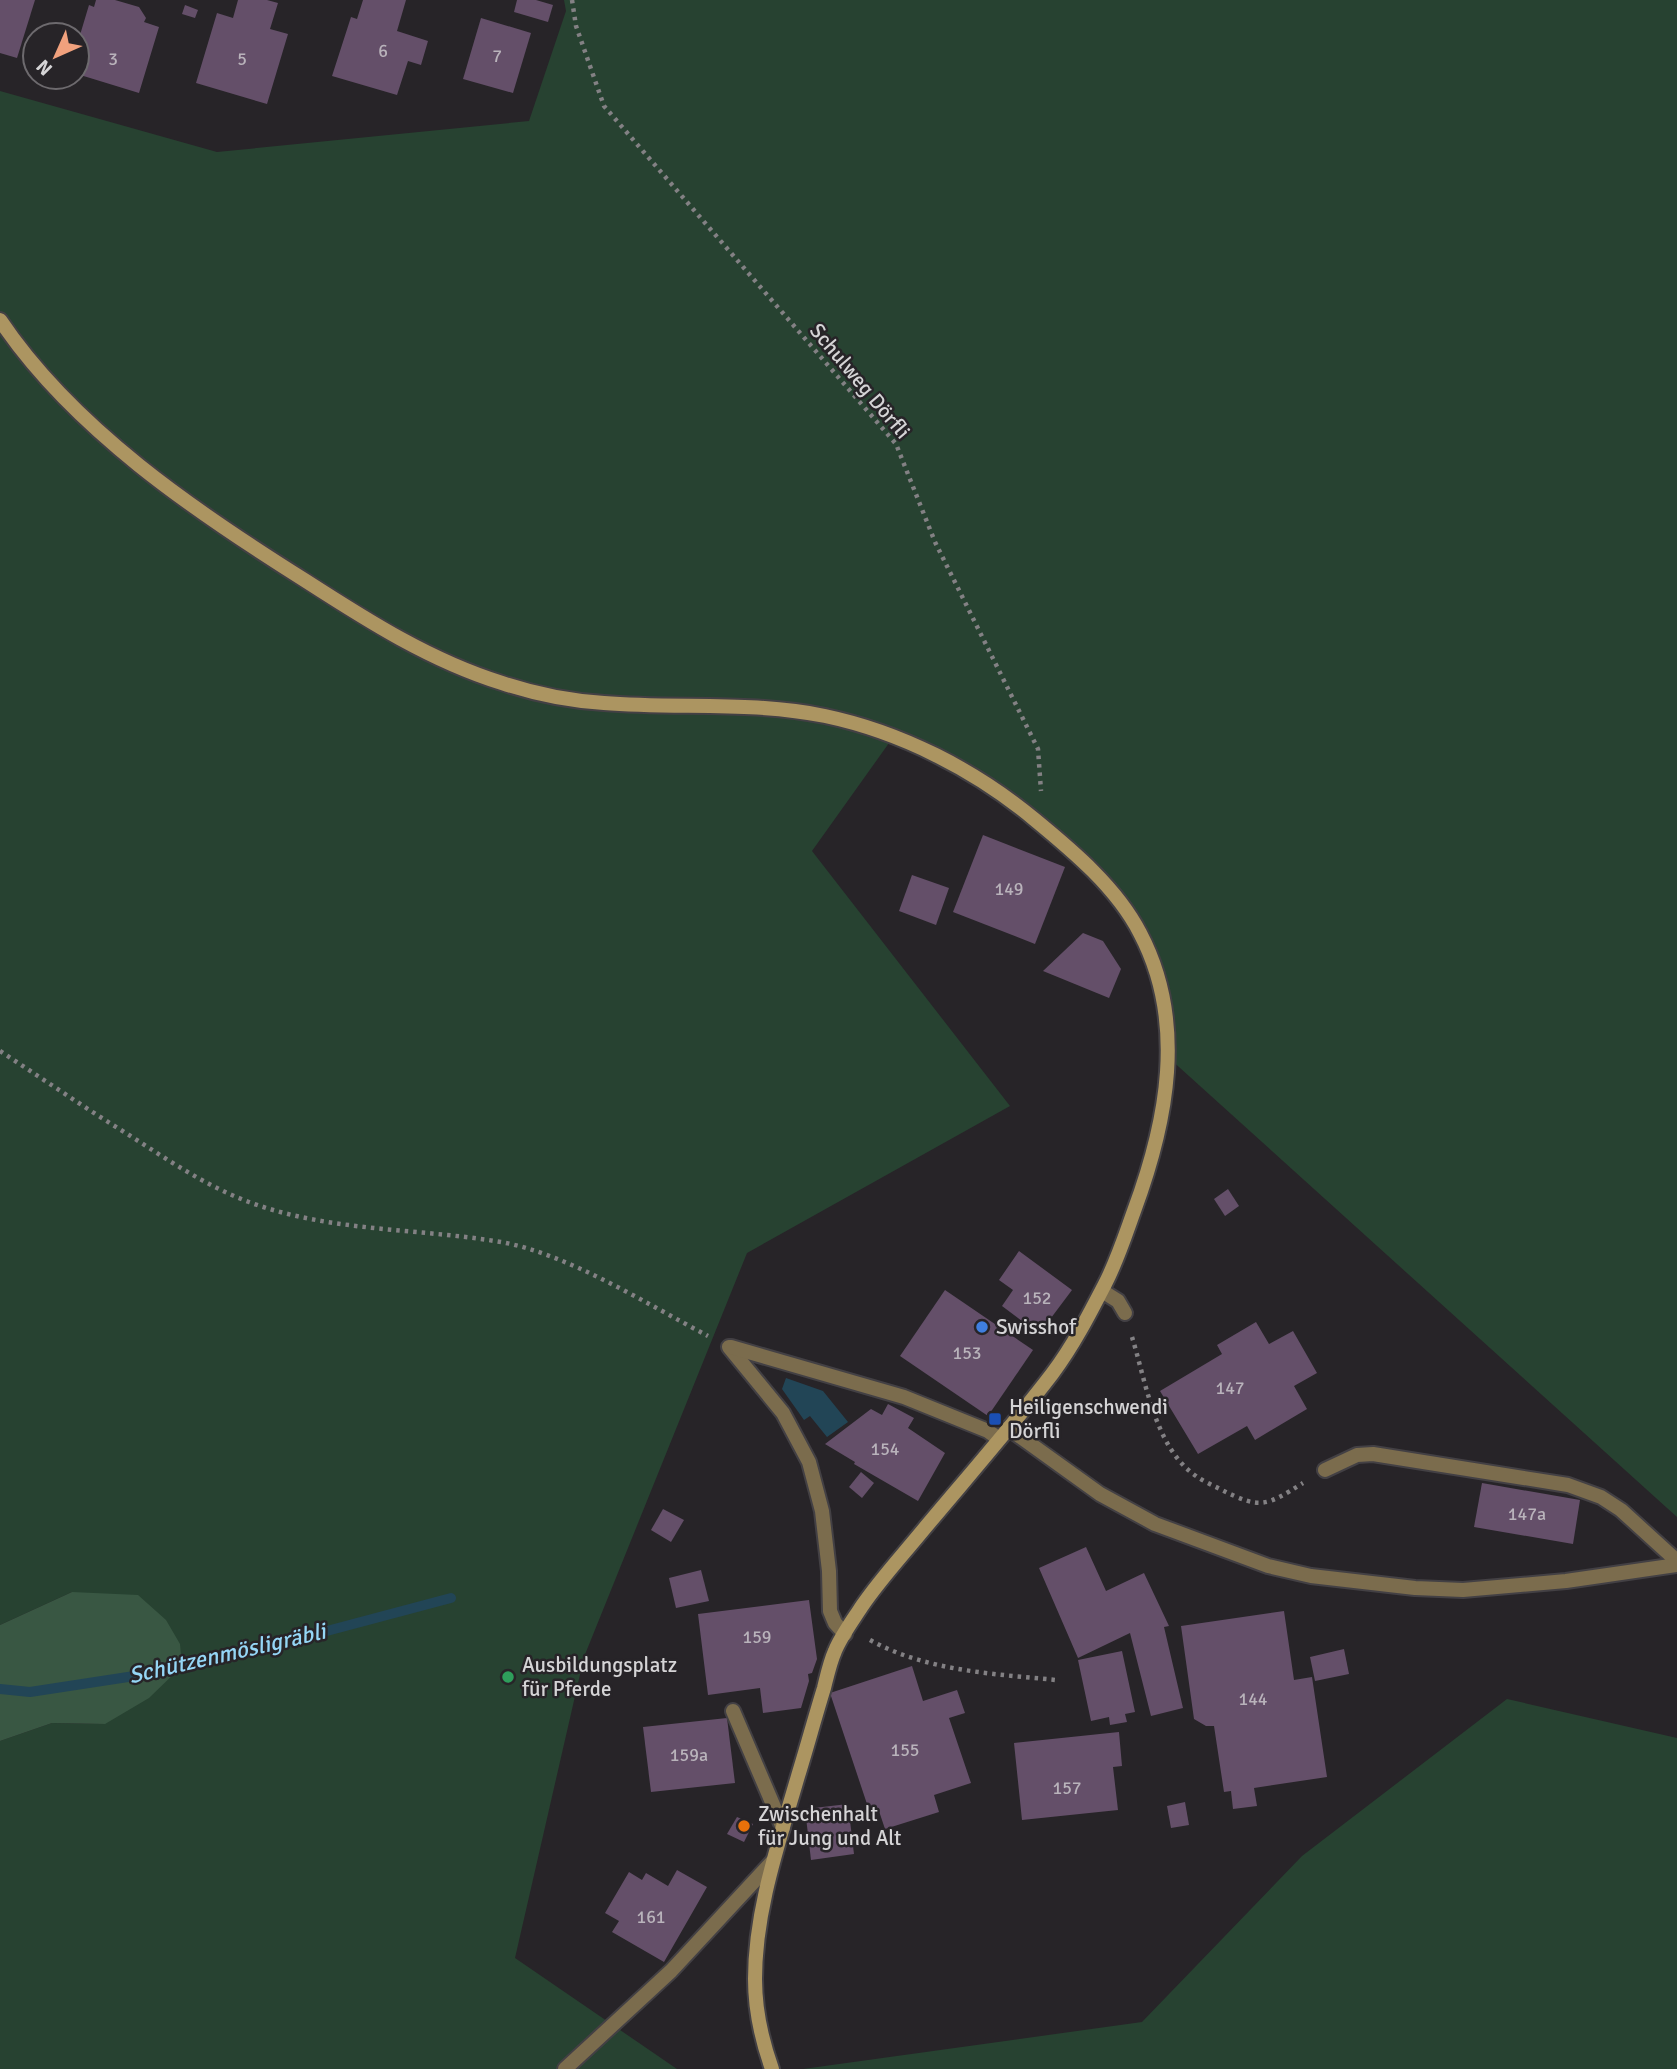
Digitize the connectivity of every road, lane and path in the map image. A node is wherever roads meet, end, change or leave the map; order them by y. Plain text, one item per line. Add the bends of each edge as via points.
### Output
1 (572, 0) edge
2 (0, 320) edge
3 (1044, 827) junction
4 (0, 1051) edge
5 (1102, 1291) junction
6 (1125, 1313) joint
7 (729, 1347) junction
8 (1004, 1433) junction
9 (1325, 1470) joint
10 (1677, 1563) edge
11 (846, 1631) junction
12 (1056, 1680) dead end
13 (733, 1711) dead end
14 (783, 1828) junction
15 (772, 1862) junction
16 (565, 2069) edge
17 (772, 2069) edge

1 - 3 path, Schulweg Dörfli via 576,26 604,106 896,444 935,542 1038,749
2 - 3 street via 59,392 132,460 233,535 416,647 504,684 568,700 770,709 855,723 942,758
3 - 5 street via 1087,866 1138,929 1151,957 1168,1023 1168,1069 1156,1143
4 - 7 path via 182,1170 240,1198 312,1220 502,1242 535,1251 574,1266
5 - 6 street via 1118,1301
5 - 8 street via 1063,1358
6 - 9 path via 1162,1434 1196,1477 1261,1504 1276,1500
7 - 8 street via 904,1397 988,1431
7 - 11 street via 783,1413 808,1462 822,1511 830,1611 835,1623
8 - 10 street via 1155,1524 1268,1566 1311,1576 1463,1590 1566,1581
8 - 11 street via 882,1579
9 - 10 street via 1357,1455 1373,1454 1568,1485 1621,1510
11 - 12 path via 912,1658 975,1672
11 - 14 street via 835,1649
13 - 14 street
14 - 15 street
15 - 16 street via 671,1970
15 - 17 street via 755,1982

